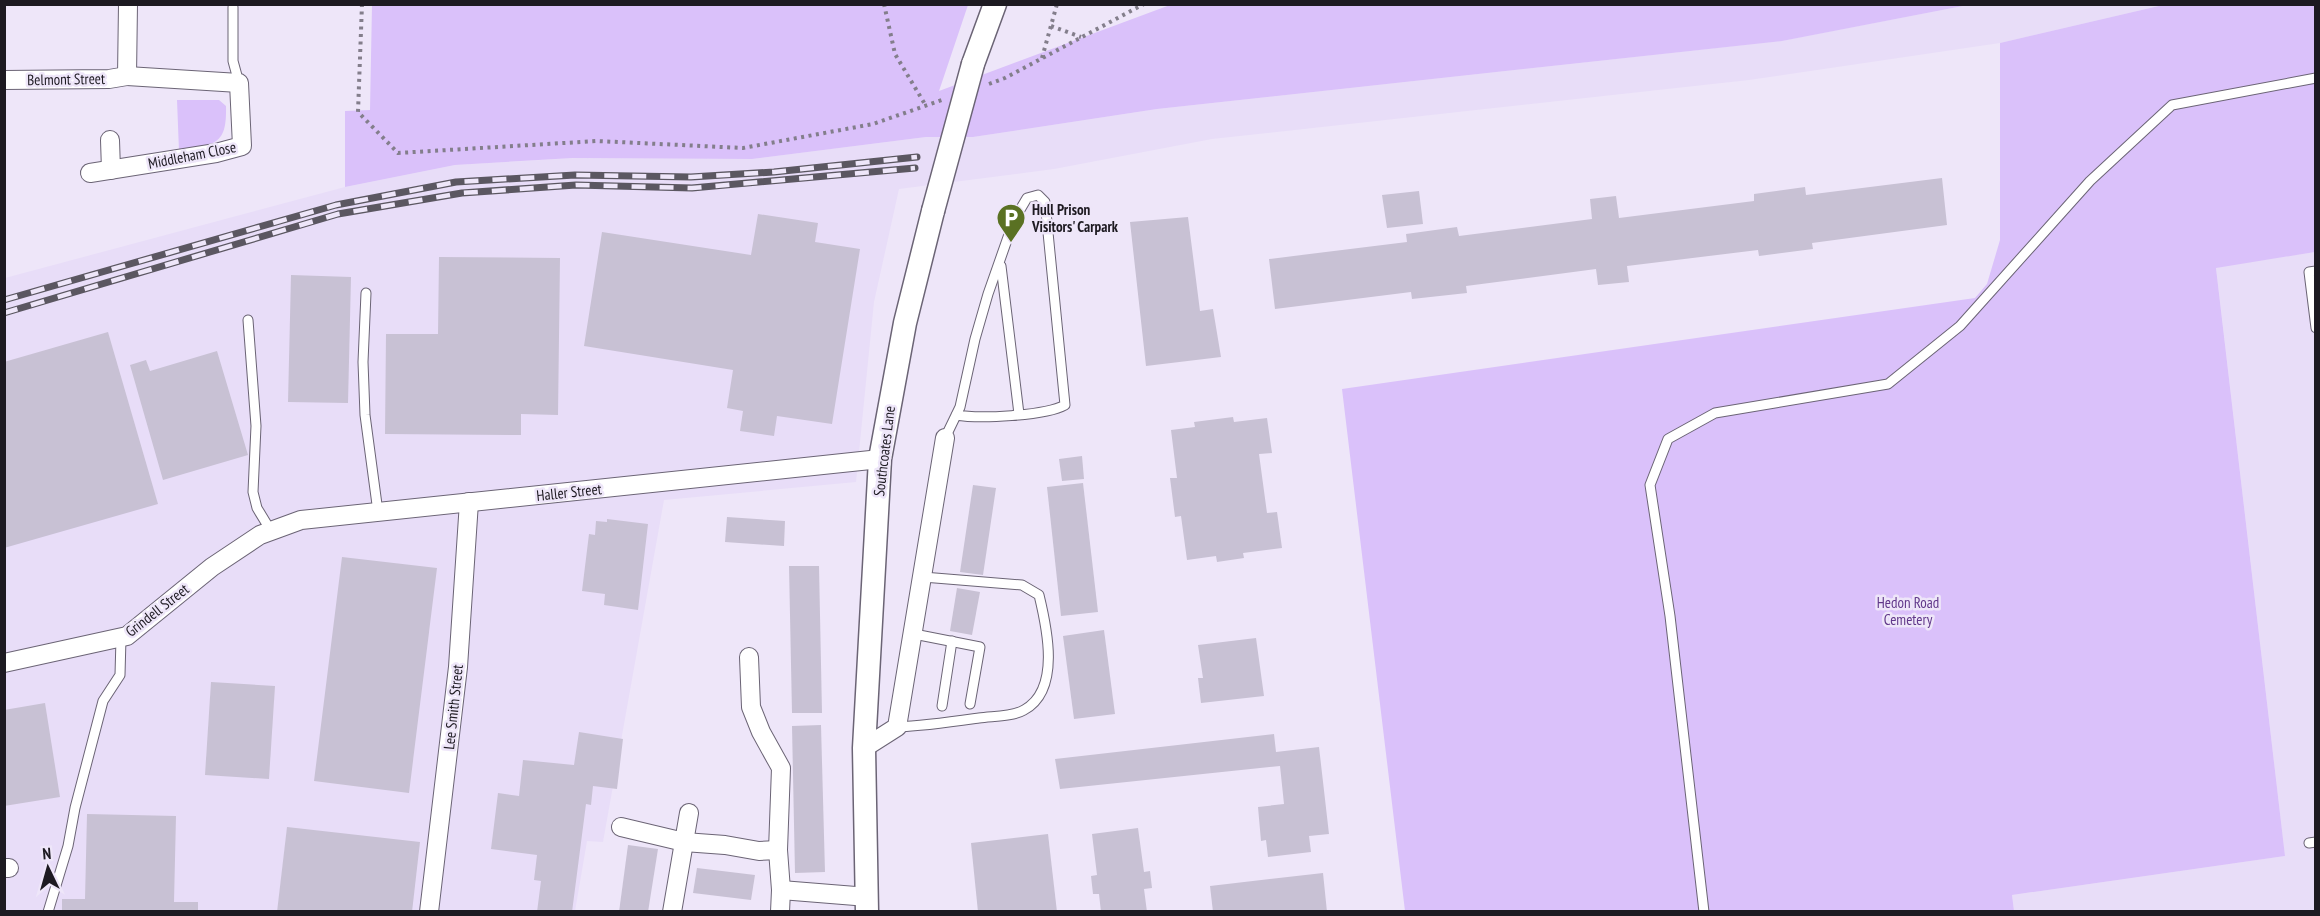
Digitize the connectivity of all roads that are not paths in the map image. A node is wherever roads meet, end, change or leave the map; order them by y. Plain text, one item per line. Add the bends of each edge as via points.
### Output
1 (128, 4) edge
2 (995, 4) edge
3 (233, 7) dead end
4 (127, 76) junction
5 (2316, 78) edge
6 (4, 80) edge
7 (239, 83) junction
8 (110, 140) dead end
9 (111, 171) junction
10 (90, 173) dead end
11 (1000, 263) junction
12 (2316, 271) edge
13 (366, 293) dead end
14 (248, 320) dead end
15 (2316, 328) edge
16 (1019, 414) junction
17 (956, 415) junction
18 (945, 438) joint
19 (880, 459) junction
20 (469, 502) junction
21 (378, 512) junction
22 (266, 533) junction
23 (923, 577) junction
24 (914, 634) junction
25 (121, 638) junction
26 (952, 641) junction
27 (749, 657) dead end
28 (4, 663) edge
29 (970, 704) dead end
30 (942, 706) dead end
31 (897, 727) junction
32 (864, 748) junction
33 (689, 813) dead end
34 (621, 827) dead end
35 (684, 842) junction
36 (778, 850) junction
37 (782, 890) junction
38 (867, 904) edge
39 (48, 912) edge
40 (429, 912) edge
41 (672, 912) edge
42 (780, 912) edge
43 (1704, 912) edge

1 - 4 street, Belmont Street
2 - 19 street, Southcoates Lane, bridge via 973,64 933,211 905,322
3 - 7 lane via 233,61
4 - 6 street, Belmont Street
4 - 7 street
5 - 43 lane via 2172,105 2090,181 1960,326 1888,384 1715,413 1668,439 1650,485 1670,616
7 - 9 street, Middleham Close via 242,146
8 - 9 street
9 - 10 street, Middleham Close
11 - 16 lane
11 - 16 lane via 1026,198 1038,195 1045,202 1048,220 1065,405 1046,412
11 - 17 lane
12 - 15 lane via 2309,272
13 - 21 lane via 365,415
14 - 22 lane via 256,426 253,492
16 - 17 lane via 974,418
17 - 18 lane
18 - 23 street
19 - 20 street, Haller Street
19 - 32 street, Southcoates Lane
20 - 21 street, Haller Street
20 - 40 street, Lee Smith Street via 458,668
21 - 22 street, Haller Street via 301,520
22 - 25 street, Grindell Street via 212,567
23 - 24 street
23 - 31 lane via 1022,585 1040,595 1047,627 1048,665 1037,699 1023,711
24 - 26 lane
24 - 31 street
25 - 28 street, Grindell Street
25 - 39 lane via 120,675 103,702
26 - 29 lane via 980,647
26 - 30 lane
27 - 36 street via 751,707 781,768
31 - 32 street
32 - 38 street, Southcoates Lane
33 - 35 street
34 - 35 street
35 - 36 street
35 - 41 street
36 - 37 street
37 - 38 street
37 - 42 street

